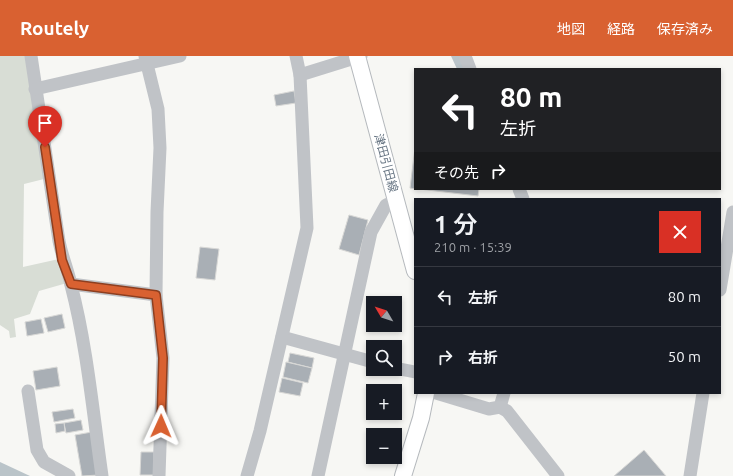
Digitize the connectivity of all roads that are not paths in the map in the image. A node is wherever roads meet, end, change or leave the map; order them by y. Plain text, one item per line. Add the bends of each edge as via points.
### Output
1 (31, 56) edge
2 (180, 56) edge
3 (296, 56) edge
4 (465, 56) edge
5 (359, 57) edge
6 (146, 60) edge
7 (470, 68) edge
8 (300, 75) junction
9 (35, 90) junction
10 (396, 201) junction
11 (733, 212) edge
12 (414, 267) edge
13 (71, 284) junction
14 (721, 284) edge
15 (156, 295) junction
16 (282, 337) junction
17 (345, 356) junction
18 (366, 360) edge
19 (402, 369) edge
20 (414, 372) edge
21 (28, 391) dead end
22 (426, 394) edge
23 (439, 394) edge
24 (504, 394) edge
25 (703, 394) edge
26 (500, 407) junction
27 (69, 476) edge
28 (102, 476) edge
29 (159, 476) edge
30 (247, 476) edge
31 (318, 476) edge
32 (403, 476) edge
33 (558, 476) edge
34 (690, 476) edge

1 - 9 street
2 - 6 street
3 - 8 street
4 - 7 street
5 - 8 street
5 - 10 main road, 津田引田線
6 - 9 street
6 - 15 street via 158,108 160,148
8 - 16 street via 307,228
9 - 13 street via 62,260
10 - 12 main road, 津田引田線
10 - 17 street via 386,205 372,232
11 - 14 street
13 - 15 street
13 - 28 street
15 - 29 street via 163,358
16 - 17 street
16 - 30 street
17 - 18 street
17 - 31 street
19 - 20 street
21 - 27 street via 37,450 44,462
22 - 32 main road
23 - 26 street via 488,409
24 - 26 street
25 - 34 street
26 - 33 street via 507,411

